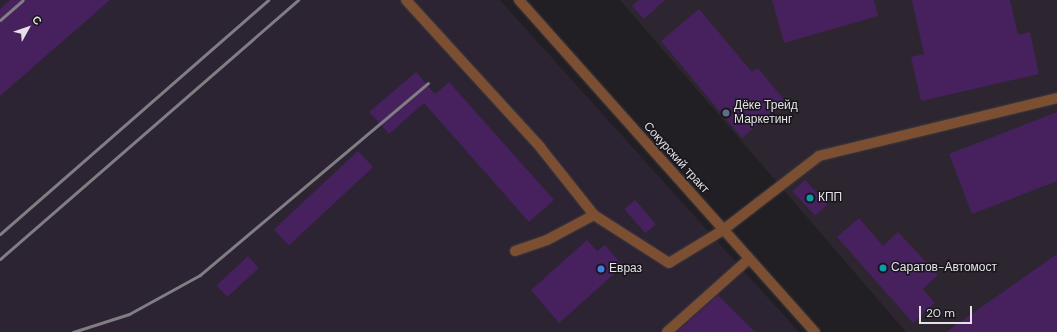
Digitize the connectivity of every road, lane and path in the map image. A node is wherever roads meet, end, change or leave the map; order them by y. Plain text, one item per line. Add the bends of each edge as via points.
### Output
1 (406, 0) edge
2 (519, 0) edge
3 (1057, 98) edge
4 (594, 215) junction
5 (723, 230) junction
6 (515, 250) dead end
7 (749, 259) junction
8 (667, 332) edge
9 (815, 332) edge

1 - 4 street via 540,147
2 - 5 street, Сокурский тракт
3 - 5 street via 819,156
4 - 5 street via 669,263
4 - 6 street via 546,240
5 - 7 street, Сокурский тракт
7 - 8 street
7 - 9 street, Сокурский тракт

